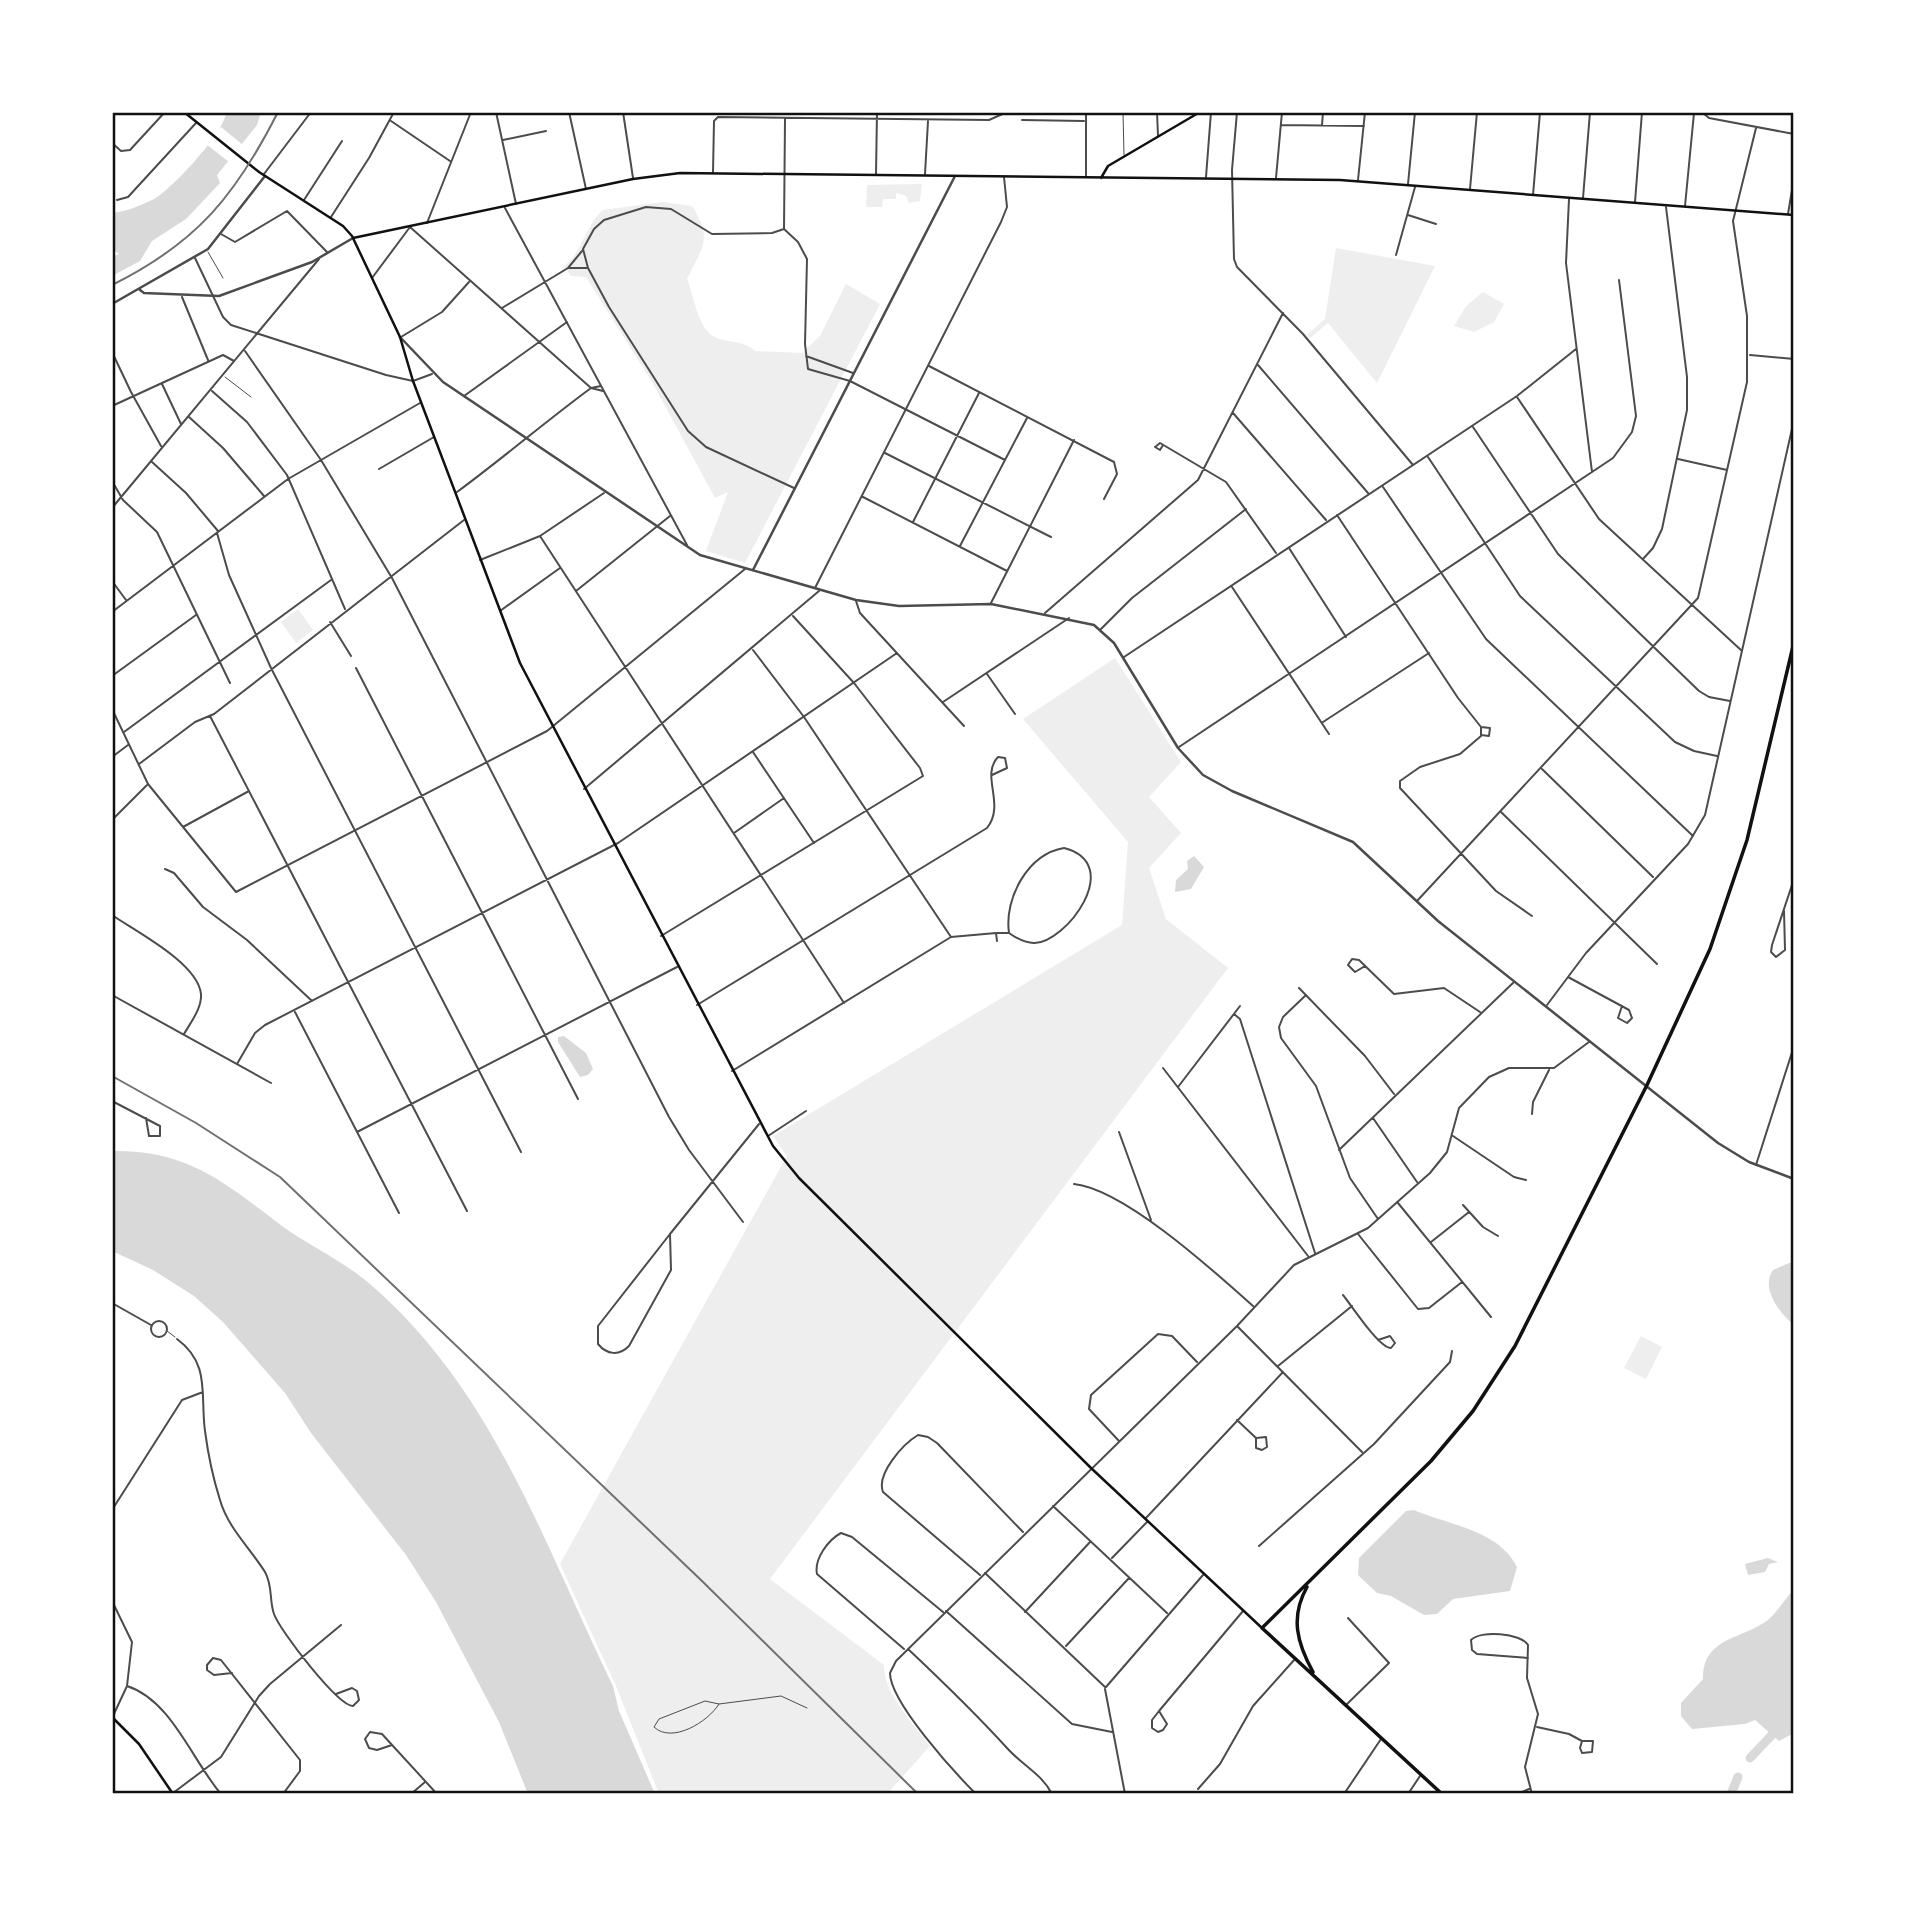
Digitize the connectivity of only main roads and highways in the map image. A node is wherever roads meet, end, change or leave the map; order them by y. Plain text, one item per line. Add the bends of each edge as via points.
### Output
1 (184, 112) edge
2 (1200, 112) edge
3 (1101, 178) junction
4 (1794, 217) edge
5 (353, 238) junction
6 (1794, 642) edge
7 (1310, 1582) junction
8 (1262, 1628) junction
9 (1316, 1677) junction
10 (112, 1717) edge
11 (173, 1794) edge
12 (1442, 1794) edge

1 - 5 main road
2 - 3 main road via 1105,169
3 - 4 main road via 1358,181
3 - 5 main road via 665,174
5 - 8 main road via 400,337 520,663 767,1137 799,1178 1091,1468
6 - 7 main road via 1760,791 1732,887 1699,973 1518,1339 1485,1393 1431,1461
7 - 8 main road
7 - 9 main road via 1298,1607 1296,1625 1301,1649
8 - 9 main road
9 - 12 main road
10 - 11 main road via 139,1744

